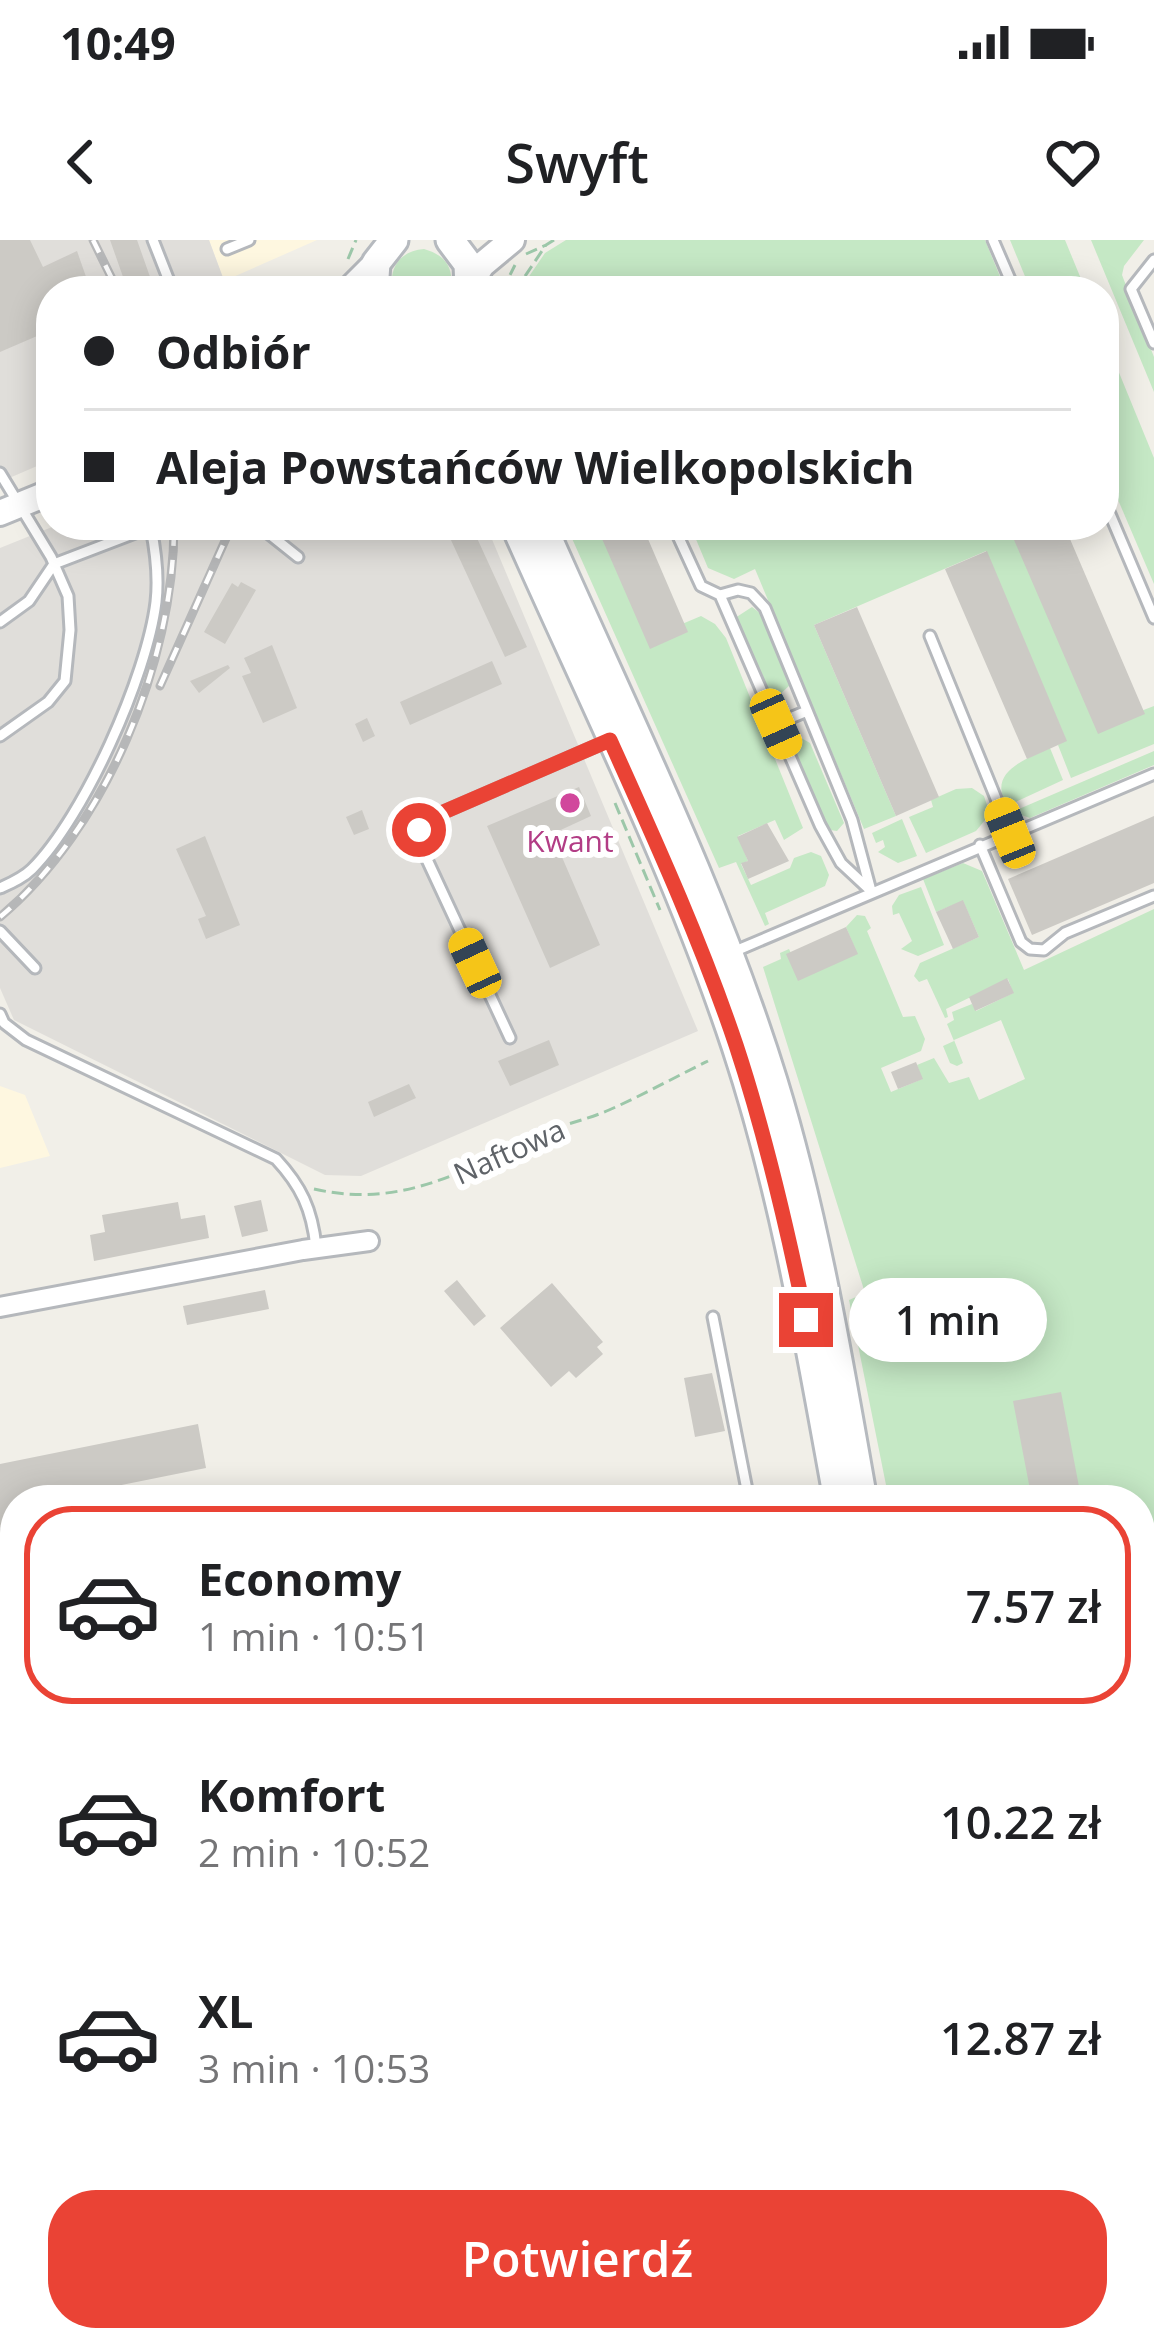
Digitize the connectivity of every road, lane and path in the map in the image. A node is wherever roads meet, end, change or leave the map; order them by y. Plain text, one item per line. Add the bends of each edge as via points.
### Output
1 (153, 240) edge
2 (249, 240) edge
3 (450, 240) edge
4 (512, 240) edge
5 (554, 240) edge
6 (993, 240) edge
7 (546, 245) junction
8 (227, 249) dead end
9 (1154, 260) edge
10 (166, 276) edge
11 (468, 276) edge
12 (476, 276) edge
13 (511, 276) edge
14 (525, 276) edge
15 (1009, 276) edge
16 (1154, 343) edge
17 (0, 472) edge
18 (10, 509) edge
19 (1119, 535) edge
20 (117, 540) edge
21 (155, 540) edge
22 (277, 540) edge
23 (523, 540) edge
24 (548, 540) edge
25 (680, 540) edge
26 (298, 557) dead end
27 (54, 564) junction
28 (720, 595) junction
29 (1154, 618) edge
30 (0, 622) edge
31 (930, 636) dead end
32 (807, 711) junction
33 (776, 724) junction
34 (621, 735) junction
35 (0, 736) edge
36 (1154, 774) edge
37 (610, 786) dead end
38 (1010, 833) junction
39 (980, 845) junction
40 (0, 888) edge
41 (871, 891) junction
42 (1154, 896) edge
43 (667, 920) dead end
44 (0, 931) edge
45 (717, 960) junction
46 (35, 968) dead end
47 (0, 1014) edge
48 (510, 1038) dead end
49 (708, 1061) dead end
50 (301, 1185) junction
51 (370, 1241) dead end
52 (316, 1248) junction
53 (0, 1307) edge
54 (713, 1317) dead end
55 (746, 1485) edge
56 (835, 1485) edge
57 (860, 1485) edge

1 - 10 lane
2 - 8 lane
3 - 11 main road
4 - 12 street
5 - 7 path
6 - 15 lane
7 - 13 path via 524,256
7 - 14 path
9 - 16 lane via 1132,289
17 - 18 lane
18 - 27 lane
19 - 29 lane
20 - 27 lane
21 - 40 lane via 156,604 137,678 59,838 28,874
22 - 26 lane
23 - 34 main road
24 - 34 main road
25 - 28 lane via 701,586
27 - 30 lane via 29,601
27 - 35 lane via 68,596 65,682
28 - 32 lane via 751,593 764,608
28 - 33 lane
31 - 38 lane
32 - 33 lane
32 - 41 lane
33 - 41 lane via 841,863
34 - 45 main road
34 - 48 lane via 419,830
36 - 38 lane
37 - 43 path
38 - 39 lane
39 - 41 lane
39 - 42 lane via 1030,949 1044,950 1065,933
41 - 45 lane
44 - 46 lane
45 - 56 main road via 782,1206
45 - 57 main road via 771,1076 796,1164
47 - 50 lane via 26,1040 276,1159
49 - 50 path, Naftowa via 414,1191 347,1196
50 - 52 lane
51 - 52 street
52 - 53 street
54 - 55 lane

